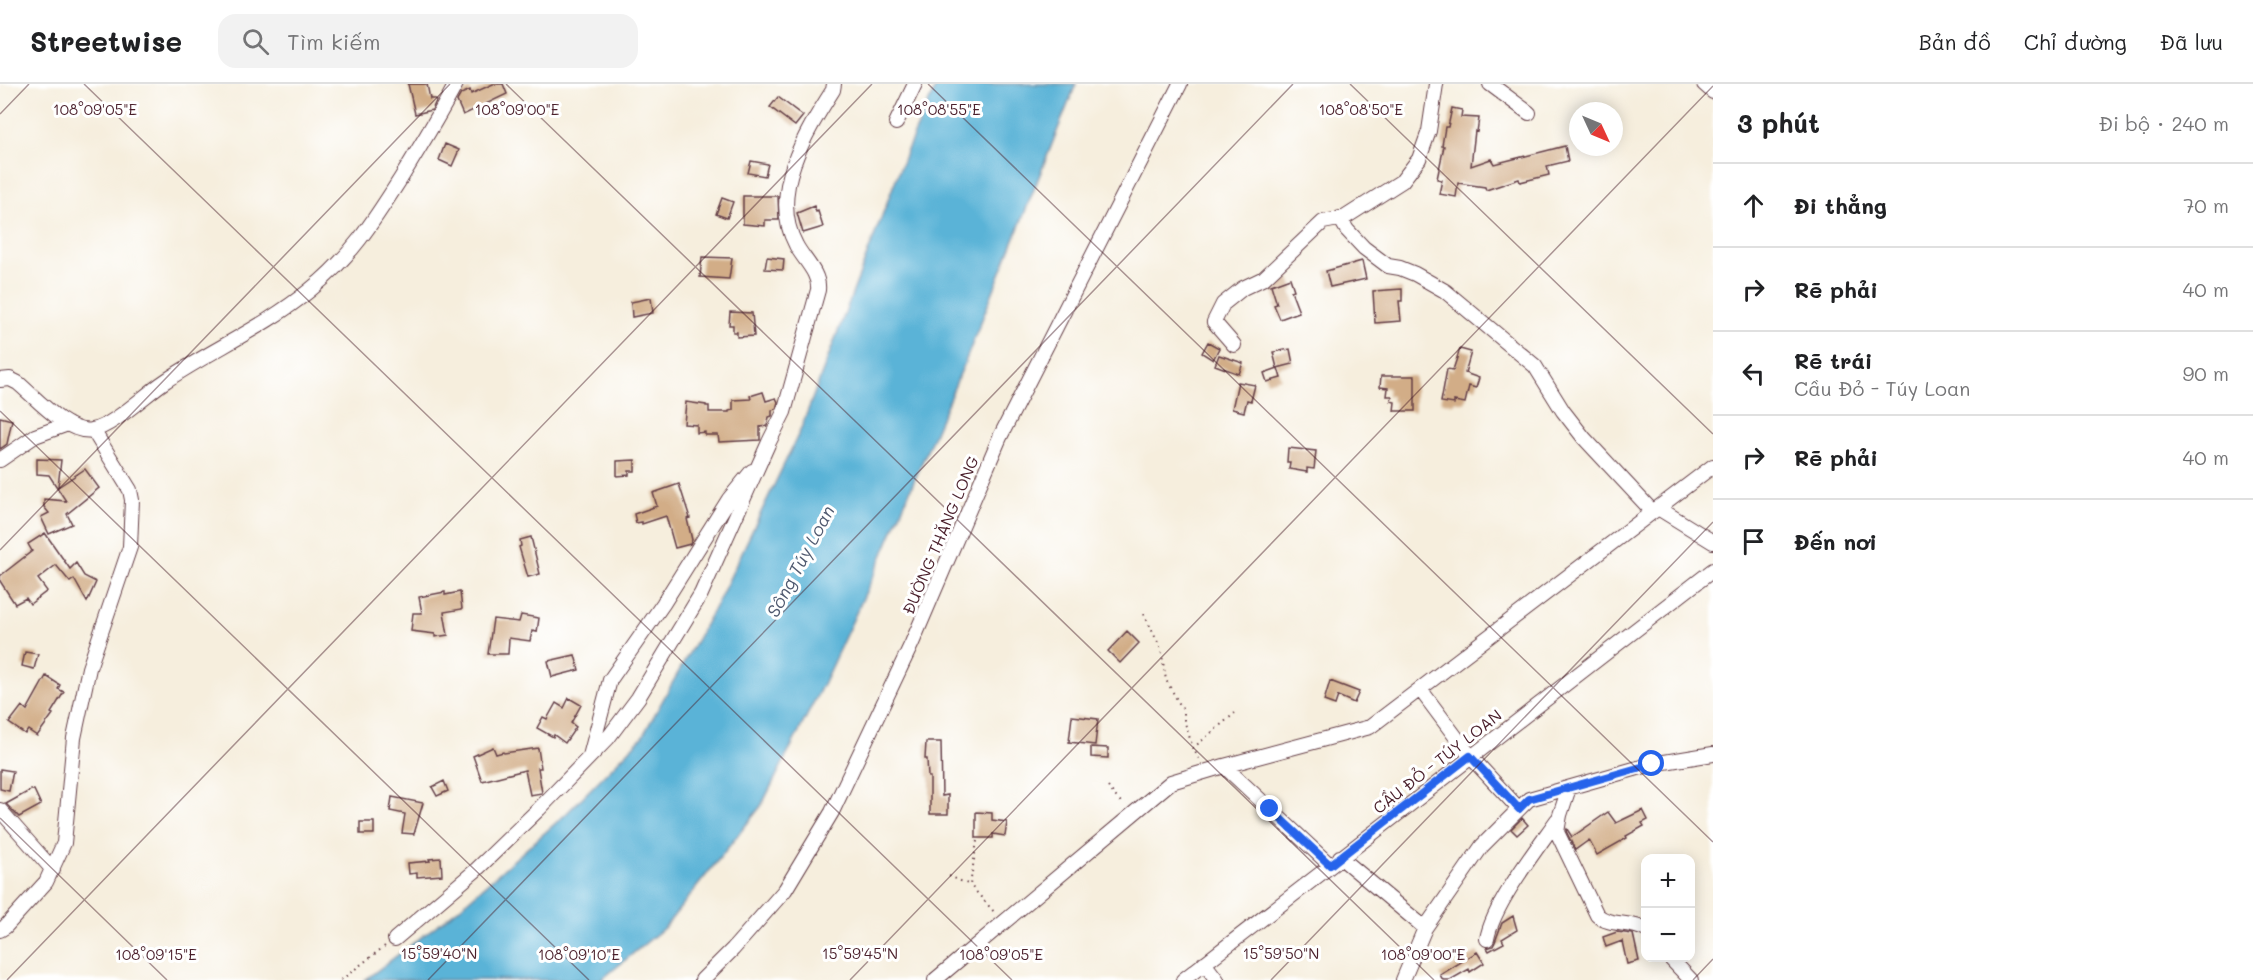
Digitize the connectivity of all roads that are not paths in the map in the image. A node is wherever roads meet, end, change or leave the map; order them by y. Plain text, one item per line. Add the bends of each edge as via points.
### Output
1 (456, 84) edge
2 (834, 84) edge
3 (915, 84) edge
4 (1180, 84) edge
5 (1436, 84) edge
6 (1490, 84) edge
7 (1704, 84) edge
8 (1713, 92) edge
9 (1529, 113) dead end
10 (896, 123) dead end
11 (1340, 218) junction
12 (1234, 345) dead end
13 (0, 380) edge
14 (68, 424) junction
15 (93, 430) junction
16 (0, 460) edge
17 (760, 463) junction
18 (1713, 466) edge
19 (1655, 510) junction
20 (1713, 542) edge
21 (1713, 570) edge
22 (1420, 689) junction
23 (1713, 754) edge
24 (1470, 756) junction
25 (589, 758) junction
26 (1224, 766) junction
27 (1569, 788) junction
28 (1519, 809) junction
29 (0, 810) edge
30 (1560, 815) junction
31 (1335, 861) junction
32 (53, 870) junction
33 (1641, 927) edge
34 (1425, 928) junction
35 (0, 930) edge
36 (394, 939) road end
37 (1487, 939) dead end
38 (1675, 962) edge
39 (1204, 963) junction
40 (702, 980) edge
41 (935, 980) edge
42 (1183, 980) edge
43 (1217, 980) edge
44 (1403, 980) edge
45 (1691, 980) edge

1 - 15 street via 367,232 344,260 309,291
2 - 17 street via 808,129 788,185 788,226 818,285 787,404
3 - 10 street
4 - 40 street, ĐƯỜNG THĂNG LONG via 1000,437 912,643 832,812 785,890
5 - 11 street via 1429,131 1419,159 1402,181
6 - 9 street
7 - 8 street
11 - 12 street via 1323,222 1264,278 1223,304 1214,322
11 - 19 street via 1364,249 1388,266 1415,274 1445,291 1534,366 1584,438
13 - 14 street via 18,382
14 - 15 street
14 - 16 street via 35,436
15 - 32 street via 130,490 130,547 89,668 74,738 64,843
17 - 25 street via 716,566 691,612 627,714
17 - 25 street via 729,499 610,680
18 - 19 street
19 - 20 street
19 - 22 street
21 - 24 street, CẦU ĐỎ - TÚY LOAN
22 - 24 street
22 - 26 street via 1370,727
23 - 27 street via 1652,764
24 - 28 street
24 - 31 street, CẦU ĐỎ - TÚY LOAN
25 - 36 street via 474,872
26 - 31 street
26 - 41 street via 1171,782
27 - 28 street via 1529,799
27 - 30 street
28 - 34 street via 1482,846
29 - 32 street
30 - 33 street via 1557,832 1597,915 1604,921
30 - 37 street via 1490,924
31 - 34 street
31 - 39 street, CẦU ĐỎ - TÚY LOAN
32 - 35 street
34 - 44 street
38 - 45 street
39 - 42 street, CẦU ĐỎ - TÚY LOAN
39 - 43 street

